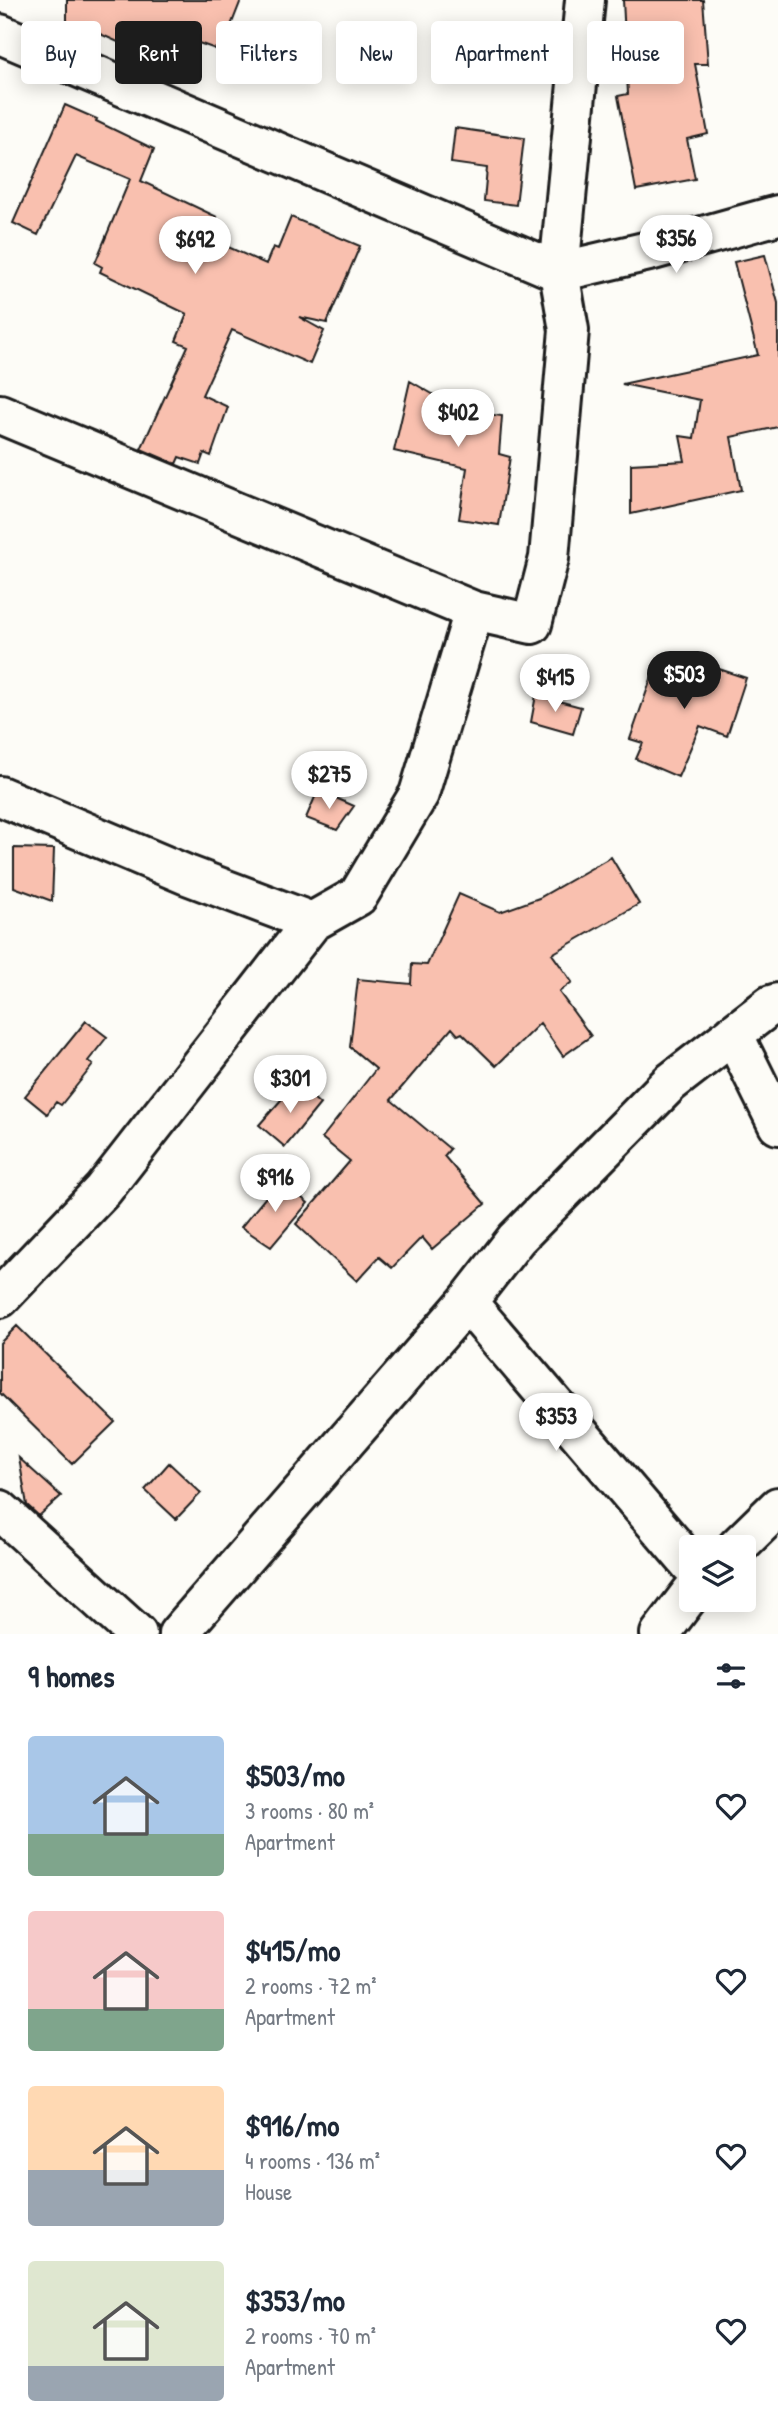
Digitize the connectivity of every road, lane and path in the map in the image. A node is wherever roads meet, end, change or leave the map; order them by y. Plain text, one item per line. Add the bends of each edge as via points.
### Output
1 (585, 0) edge
2 (0, 34) edge
3 (778, 215) edge
4 (559, 272) junction
5 (0, 414) edge
6 (474, 611) junction
7 (0, 796) edge
8 (312, 922) junction
9 (778, 1003) edge
10 (733, 1034) junction
11 (778, 1125) edge
12 (0, 1298) edge
13 (467, 1302) junction
14 (778, 1507) edge
15 (0, 1510) edge
16 (749, 1535) edge
17 (679, 1551) edge
18 (679, 1609) edge
19 (137, 1634) edge
20 (178, 1634) edge
21 (660, 1634) edge

1 - 4 street
2 - 4 street
3 - 4 street
4 - 6 street via 569,330 548,558 533,624
5 - 6 street
6 - 8 street via 419,794 358,896
7 - 8 street
8 - 12 street via 103,1190
9 - 10 street
10 - 11 street
10 - 13 street via 670,1083 516,1239
13 - 17 street
13 - 20 street
14 - 16 street
15 - 19 street
18 - 21 street

